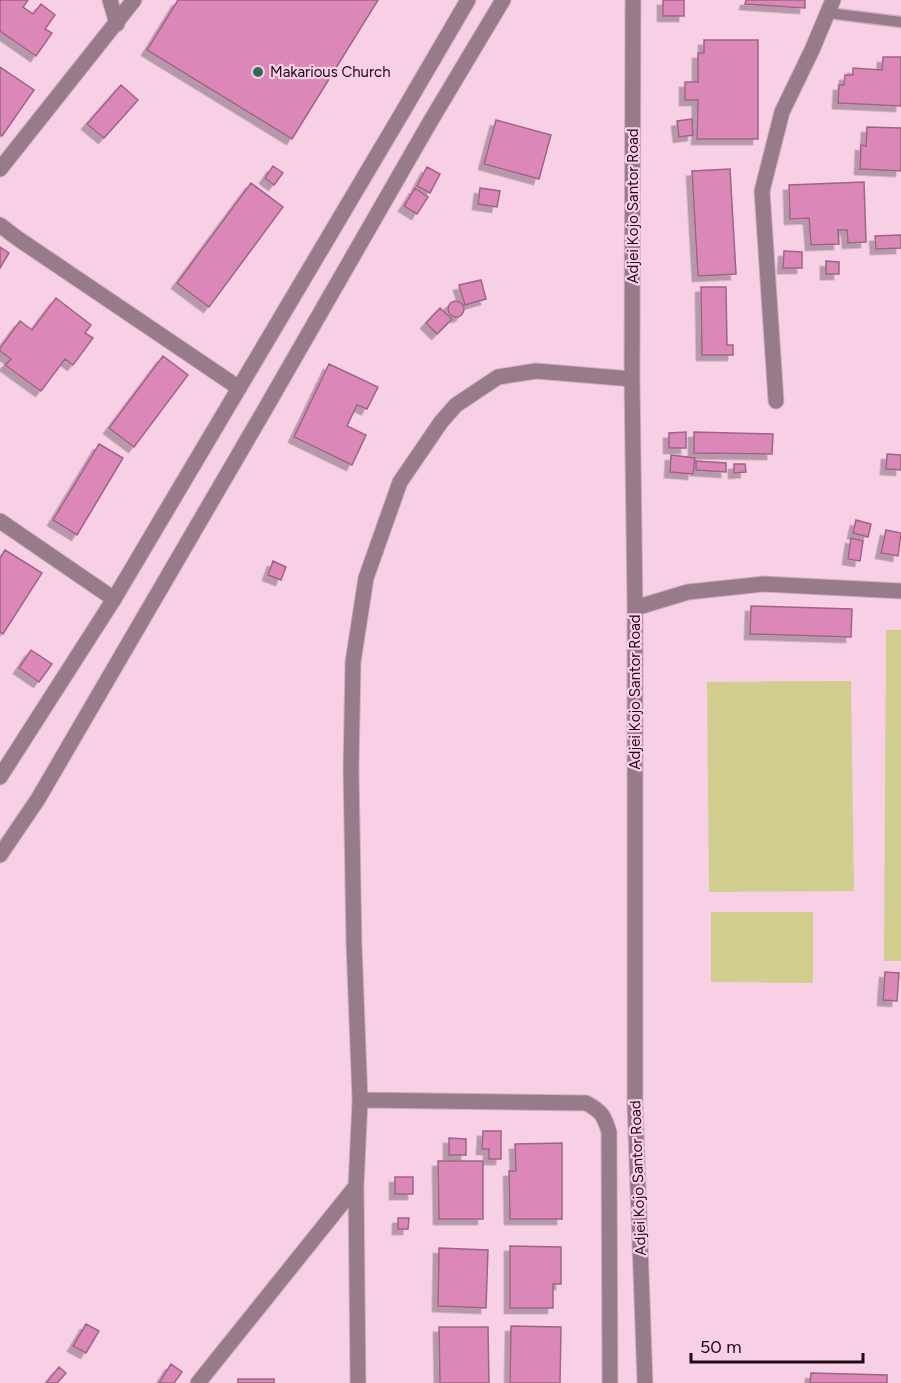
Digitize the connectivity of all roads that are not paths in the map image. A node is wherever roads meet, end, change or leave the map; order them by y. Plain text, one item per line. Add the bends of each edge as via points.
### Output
1 (110, 0) edge
2 (134, 0) edge
3 (468, 0) edge
4 (503, 0) edge
5 (633, 0) edge
6 (830, 6) edge
7 (901, 22) edge
8 (117, 24) junction
9 (0, 170) edge
10 (0, 225) edge
11 (632, 379) junction
12 (239, 388) junction
13 (776, 401) dead end
14 (0, 520) edge
15 (900, 589) edge
16 (114, 599) junction
17 (635, 608) junction
18 (0, 777) edge
19 (0, 855) edge
20 (360, 1100) junction
21 (357, 1186) junction
22 (198, 1383) edge
23 (358, 1383) edge
24 (610, 1383) edge
25 (645, 1383) edge

1 - 8 street
2 - 8 street
3 - 12 street
4 - 19 street via 50,778
5 - 11 street, Adjei Kojo Santor Road
6 - 7 lane
6 - 13 street via 782,112 762,191
8 - 9 street
10 - 12 street
11 - 17 street, Adjei Kojo Santor Road
11 - 20 street via 536,371 498,377 456,405 400,482 366,578 353,662 351,769
12 - 16 street
14 - 16 street
15 - 17 street via 764,584 688,592
16 - 18 street
17 - 25 street, Adjei Kojo Santor Road via 635,1105
20 - 21 street
20 - 24 street via 586,1103 598,1110 609,1132
21 - 22 street
21 - 23 street

